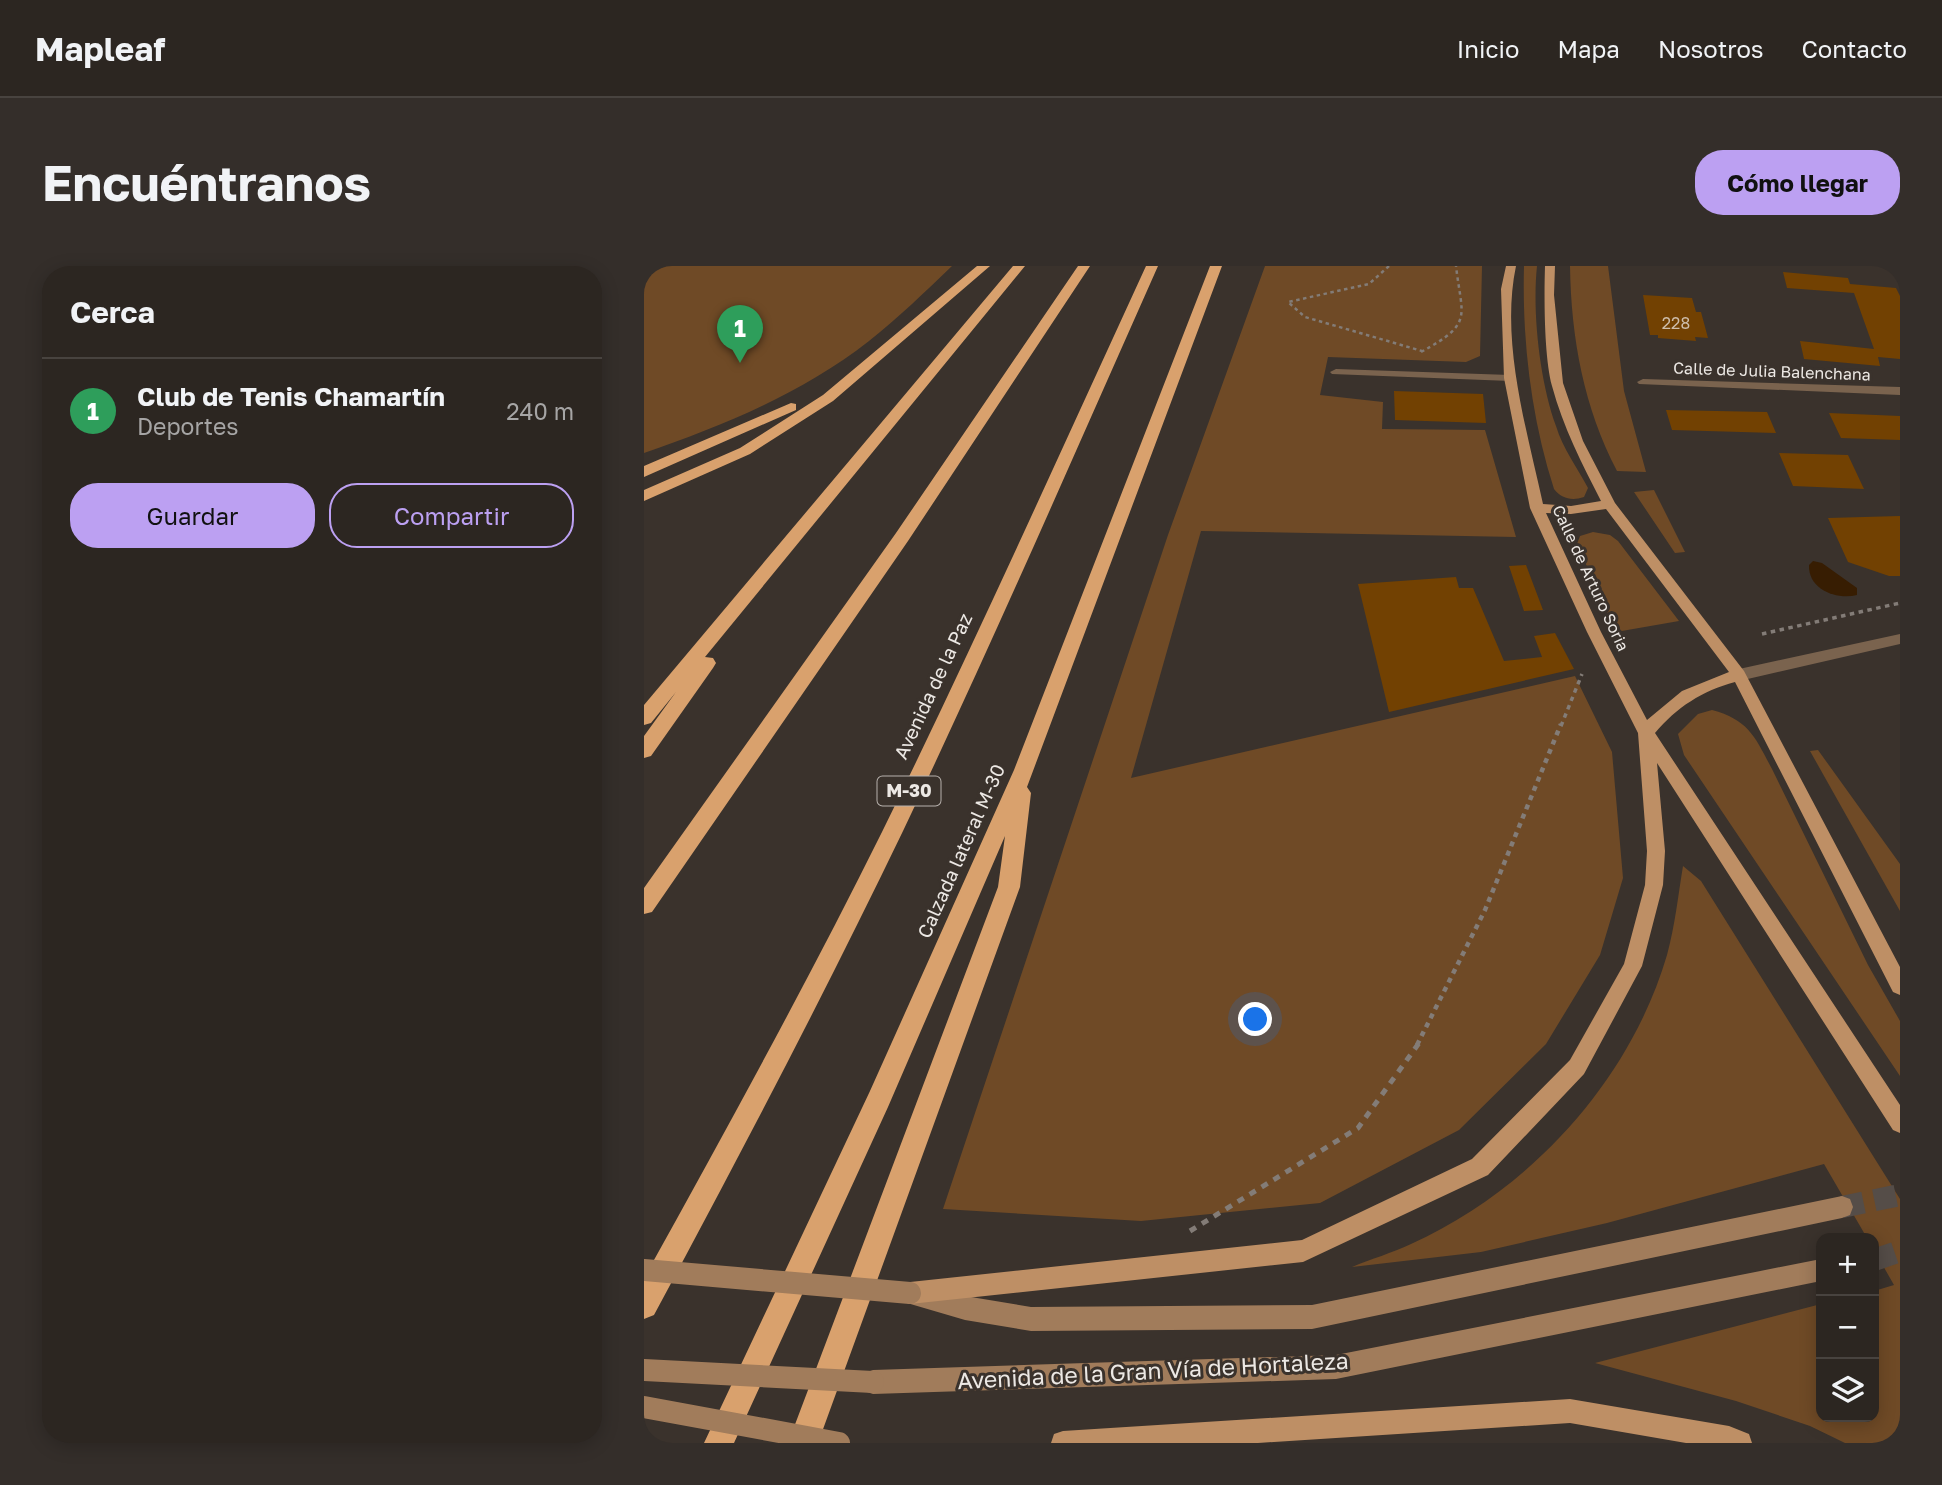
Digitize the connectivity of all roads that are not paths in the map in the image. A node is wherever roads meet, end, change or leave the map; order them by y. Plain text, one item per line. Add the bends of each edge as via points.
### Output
1 (984, 266) edge
2 (1019, 266) edge
3 (1084, 266) edge
4 (1152, 266) edge
5 (1216, 266) edge
6 (1511, 266) edge
7 (1550, 266) edge
8 (860, 368) junction
9 (1336, 372) dead end
10 (1510, 378) junction
11 (1643, 383) dead end
12 (1900, 391) edge
13 (644, 472) edge
14 (644, 496) edge
15 (1609, 504) junction
16 (1537, 508) junction
17 (798, 535) junction
18 (1900, 639) edge
19 (1739, 674) junction
20 (644, 718) edge
21 (1646, 733) junction
22 (644, 751) edge
23 (1024, 770) junction
24 (644, 905) edge
25 (1900, 986) edge
26 (1900, 1123) edge
27 (1842, 1207) tunnel mouth
28 (644, 1270) edge
29 (1816, 1271) edge
30 (910, 1293) junction
31 (644, 1305) edge
32 (644, 1370) edge
33 (644, 1407) edge
34 (719, 1443) edge
35 (803, 1443) edge
36 (839, 1443) edge
37 (1063, 1443) edge
38 (1740, 1443) edge

1 - 8 highway
2 - 17 highway
3 - 24 highway via 902,537
4 - 31 highway, Avenida de la Paz / M-30 via 852,913
5 - 23 highway, Calzada lateral M-30
6 - 10 main road, Calle de Arturo Soria via 1506,289
7 - 15 main road via 1557,383 1577,440
8 - 13 highway via 778,414
8 - 14 highway via 828,398 745,451
9 - 10 street
10 - 16 main road, Calle de Arturo Soria
11 - 12 street, Calle de Julia Balenchana
15 - 16 main road via 1572,510
15 - 19 main road
16 - 21 main road, Calle de Arturo Soria
17 - 20 highway
17 - 22 highway
18 - 19 street
19 - 21 main road via 1687,693 1670,704
19 - 25 main road
21 - 26 main road, Calle de Arturo Soria
21 - 30 main road via 1656,851 1654,885 1633,966 1577,1067 1480,1167 1303,1251
23 - 34 highway, Calzada lateral M-30
23 - 35 highway via 1009,887
27 - 30 main road via 1312,1317 1031,1319
28 - 30 main road, bridge
29 - 32 main road, Avenida de la Gran Vía de Hortaleza, bridge via 1336,1367 873,1382
33 - 36 main road, bridge
37 - 38 main road via 1570,1412

